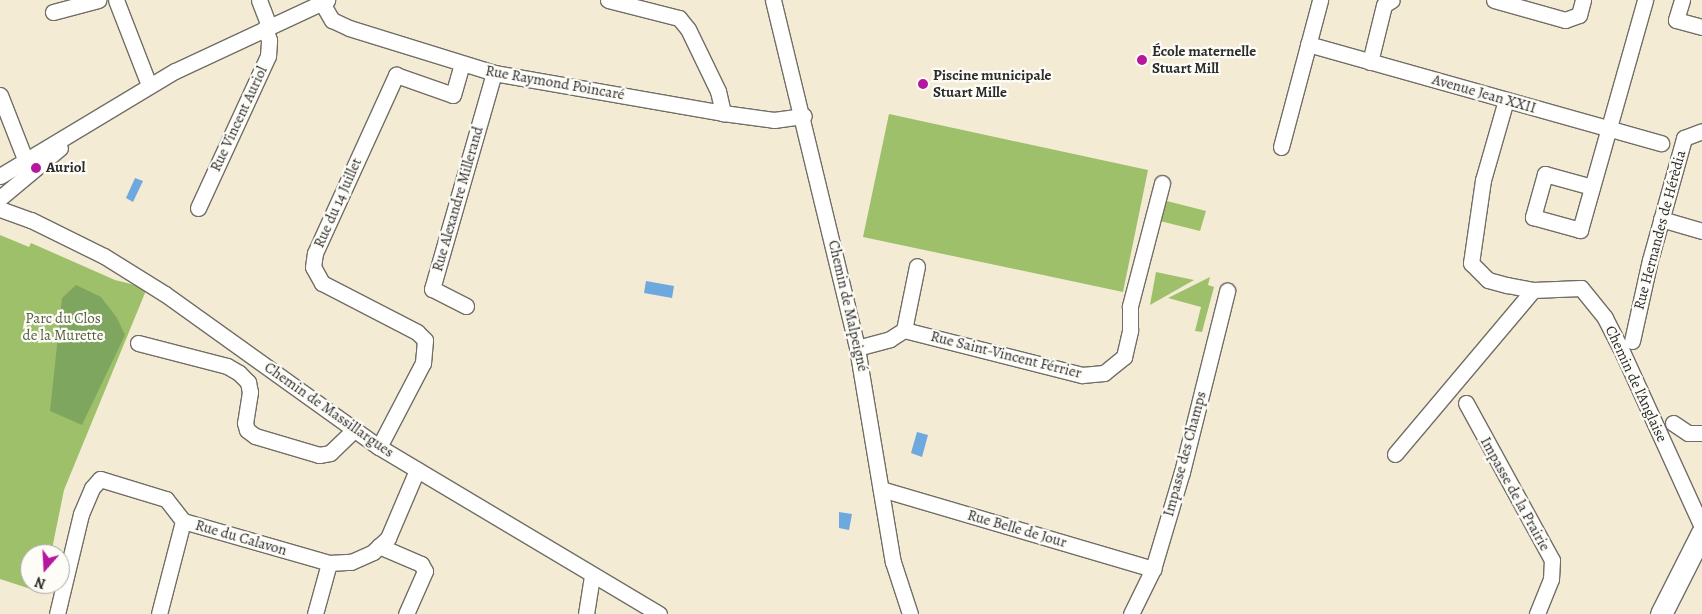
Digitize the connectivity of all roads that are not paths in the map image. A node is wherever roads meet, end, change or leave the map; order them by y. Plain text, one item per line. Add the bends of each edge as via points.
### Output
1 (98, 0) edge
2 (116, 0) edge
3 (259, 0) edge
4 (608, 0) edge
5 (773, 0) edge
6 (1320, 0) edge
7 (1392, 0) edge
8 (1494, 0) edge
9 (1583, 0) edge
10 (1646, 0) edge
11 (1682, 0) edge
12 (324, 1) edge
13 (53, 12) dead end
14 (267, 27) junction
15 (1702, 27) edge
16 (1308, 44) junction
17 (1370, 62) junction
18 (462, 64) junction
19 (494, 73) junction
20 (150, 86) junction
21 (0, 95) edge
22 (1506, 100) junction
23 (724, 113) junction
24 (804, 116) junction
25 (1609, 129) junction
26 (80, 130) junction
27 (1702, 131) edge
28 (1684, 138) junction
29 (1661, 143) dead end
30 (1702, 143) edge
31 (1281, 147) dead end
32 (25, 159) junction
33 (0, 176) edge
34 (1162, 183) dead end
35 (1592, 187) dead end
36 (0, 198) edge
37 (198, 208) dead end
38 (0, 209) edge
39 (1661, 219) junction
40 (1702, 231) edge
41 (916, 266) dead end
42 (1533, 290) junction
43 (1227, 291) dead end
44 (466, 306) dead end
45 (904, 330) junction
46 (1632, 341) dead end
47 (138, 343) dead end
48 (857, 348) junction
49 (1466, 404) dead end
50 (1673, 422) dead end
51 (354, 430) junction
52 (1702, 434) edge
53 (379, 447) junction
54 (1395, 454) dead end
55 (417, 470) junction
56 (881, 489) junction
57 (183, 521) junction
58 (1702, 527) edge
59 (1702, 533) edge
60 (379, 546) junction
61 (329, 563) junction
62 (1153, 569) junction
63 (592, 575) junction
64 (57, 614) edge
65 (159, 614) edge
66 (315, 614) edge
67 (406, 614) edge
68 (586, 614) edge
69 (659, 614) edge
70 (910, 614) edge
71 (1131, 614) edge
72 (1537, 614) edge
73 (1661, 614) edge

1 - 13 street
2 - 20 street
3 - 14 street, Rue Vincent Auriol
4 - 23 street via 680,18 718,91
5 - 24 street, Chemin de Malpeigné
6 - 16 street
7 - 17 street via 1384,5
8 - 9 street via 1565,20 1579,15
10 - 25 street
11 - 15 street via 1676,20
12 - 14 street
12 - 18 street, Rue Raymond Poincaré via 332,20
14 - 20 street
14 - 37 street, Rue Vincent Auriol via 270,40 268,56
16 - 17 street, Avenue Jean XXII
16 - 31 street
17 - 22 street, Avenue Jean XXII
18 - 19 street, Rue Raymond Poincaré
18 - 53 street, Rue du 14 Juillet via 453,95 396,76 314,253 313,268 322,283 417,332 426,340 423,362
19 - 23 street, Rue Raymond Poincaré
19 - 44 street, Rue Alexandre Millerand via 432,289
20 - 26 street
21 - 32 street
22 - 25 street, Avenue Jean XXII
22 - 42 street, Chemin de l'Anglaise via 1482,180 1471,263 1488,280
23 - 24 street, Rue Raymond Poincaré via 774,120
24 - 48 street, Chemin de Malpeigné
25 - 29 street, Avenue Jean XXII
25 - 35 street
26 - 32 street
26 - 36 street
27 - 28 street, Rue Hernandes de Hérèdia
28 - 30 street
28 - 39 street, Rue Hernandes de Hérèdia
32 - 33 street
34 - 45 street, Rue Saint-Vincent Férrier via 1130,306 1130,330 1124,357 1104,373 1082,376
38 - 51 street, Chemin de Massillargues via 104,256 158,290
39 - 40 street
39 - 46 street, Rue Hernandes de Hérèdia
41 - 45 street
42 - 54 street
42 - 58 street, Chemin de l'Anglaise via 1581,288 1604,318
43 - 62 street, Impasse des Champs via 1182,472
45 - 48 street via 890,339
47 - 51 street via 227,366 239,373 248,382 245,423 254,436 319,455 330,453
48 - 56 street, Chemin de Malpeigné
49 - 72 street, Impasse de la Prairie via 1552,560 1551,580
50 - 52 street via 1688,433
51 - 53 street, Chemin de Massillargues
53 - 55 street, Chemin de Massillargues
55 - 60 street via 388,538
55 - 63 street, Chemin de Massillargues
56 - 62 street, Rue Belle de Jour
56 - 70 street, Chemin de Malpeigné via 893,562
57 - 61 street, Rue du Calavon
57 - 64 street, Rue du Calavon via 166,499 100,479 92,488 81,514
57 - 65 street
59 - 73 street
60 - 61 street via 351,562
60 - 67 street via 421,564 425,571
61 - 66 street
62 - 71 street, Impasse des Champs
63 - 68 street
63 - 69 street, Chemin de Massillargues

